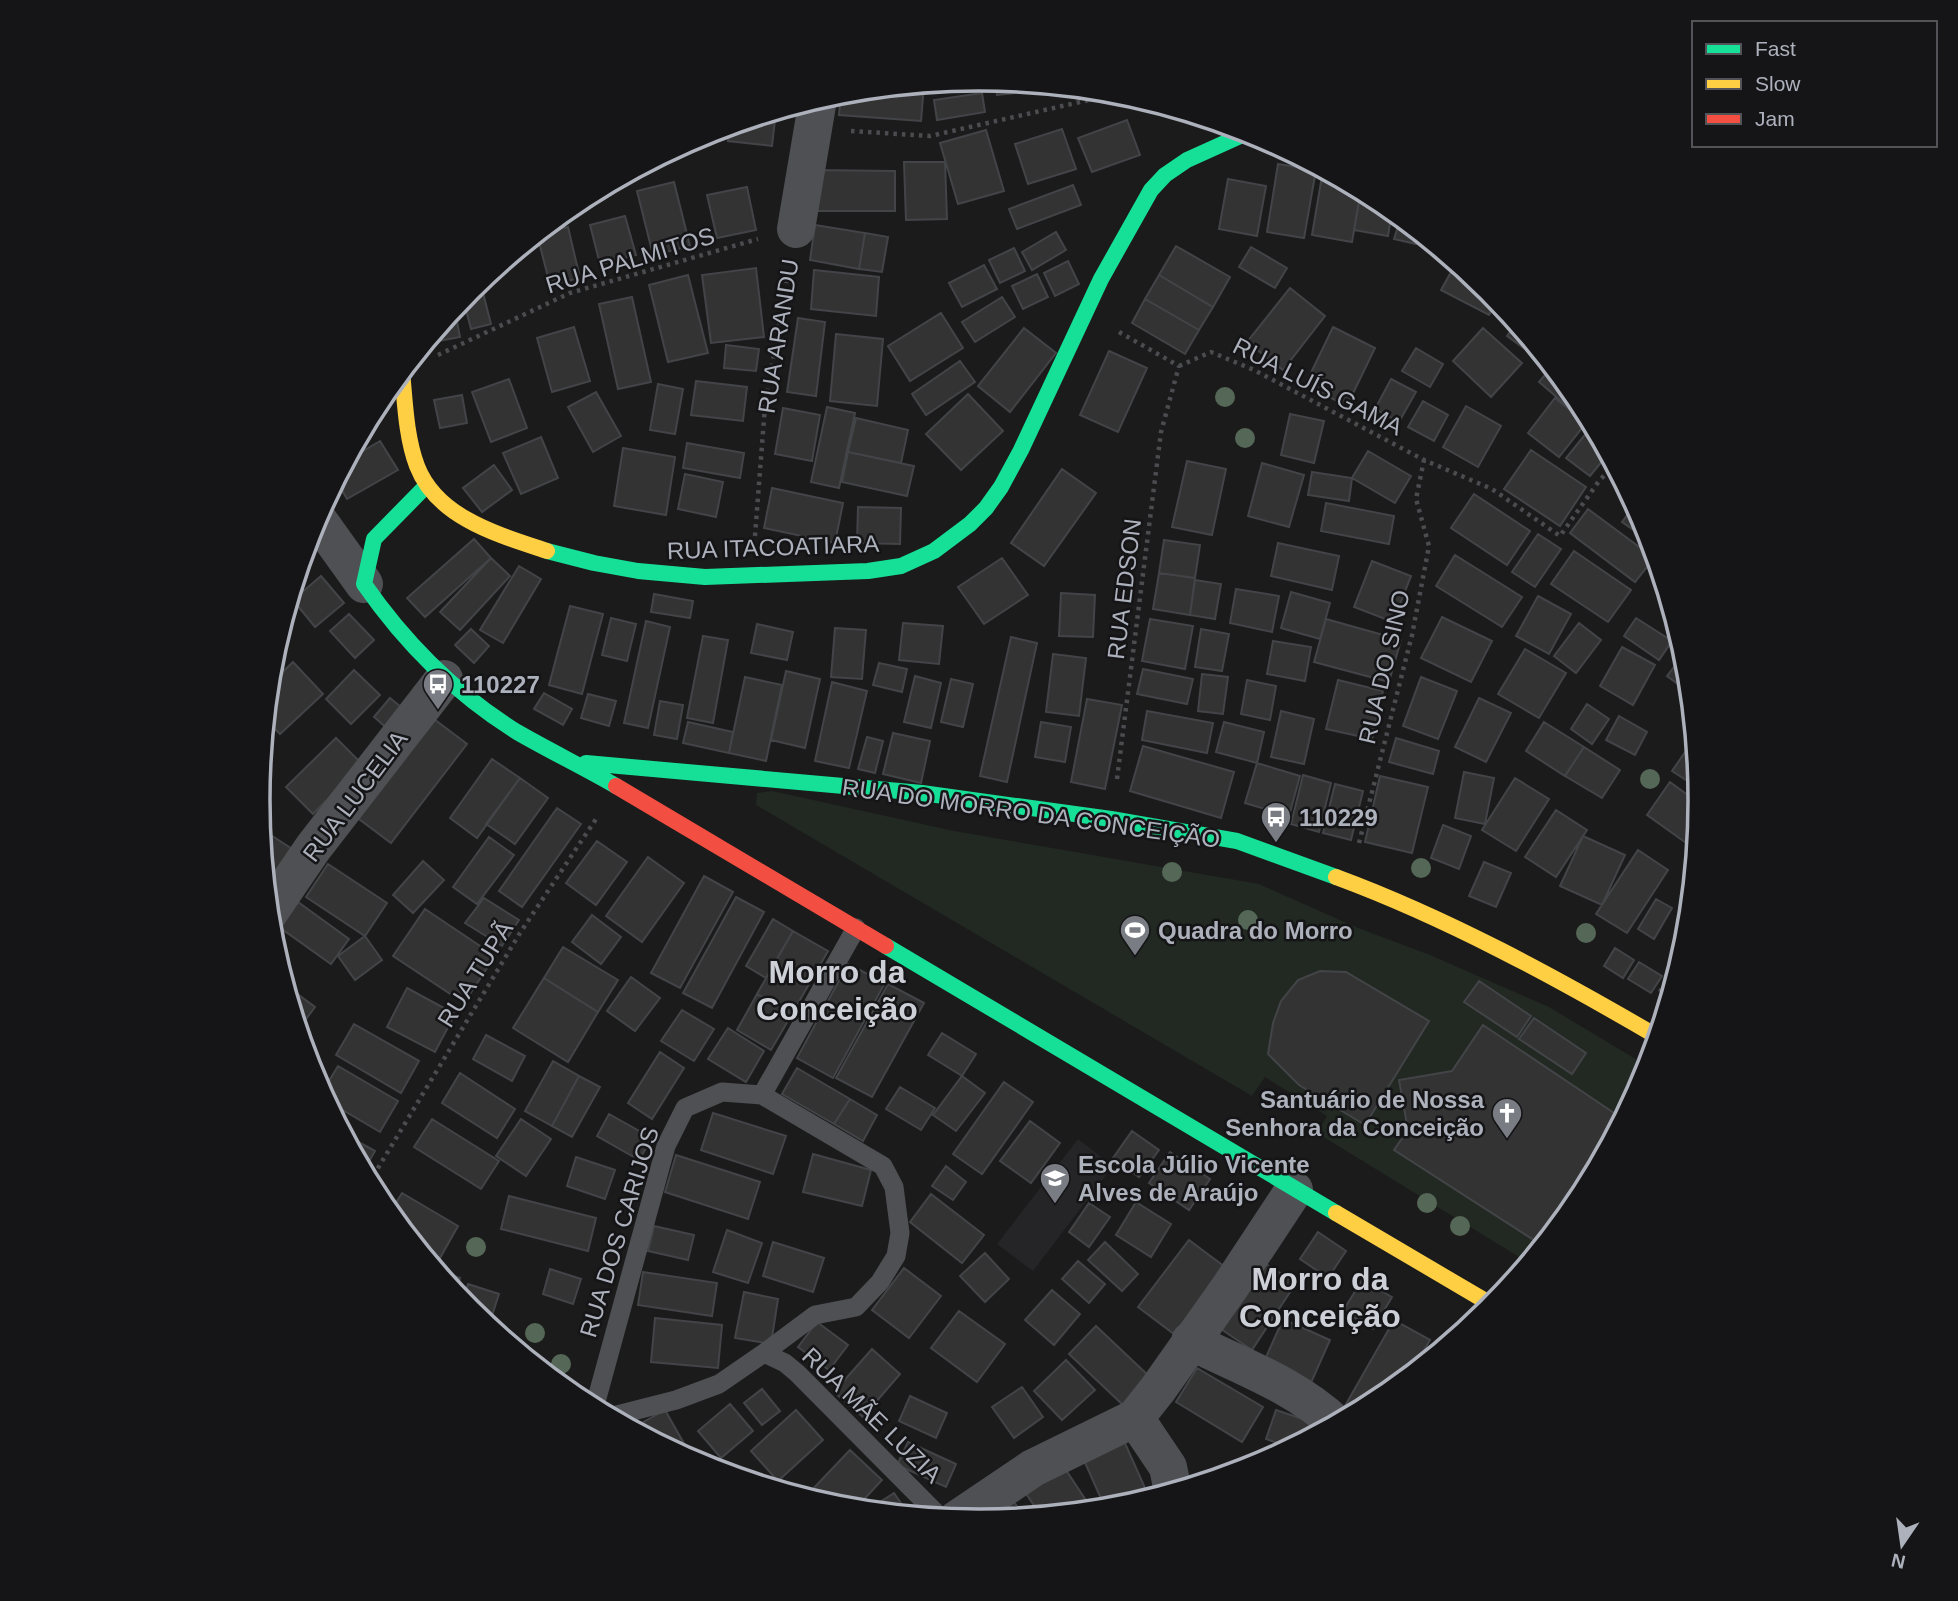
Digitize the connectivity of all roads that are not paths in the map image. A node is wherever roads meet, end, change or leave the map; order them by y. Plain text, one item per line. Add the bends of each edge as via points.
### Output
1 (815, 113) edge
2 (1234, 139) edge
3 (796, 229) road end
4 (403, 386) edge
5 (426, 486) junction
6 (324, 528) edge
7 (364, 584) junction
8 (444, 680) junction
9 (571, 761) junction
10 (277, 901) edge
11 (856, 928) junction
12 (1650, 1032) edge
13 (762, 1095) junction
14 (1294, 1190) junction
15 (1483, 1300) edge
16 (1190, 1341) junction
17 (764, 1353) junction
18 (597, 1398) edge
19 (622, 1414) edge
20 (1329, 1417) edge
21 (1135, 1418) junction
22 (1171, 1483) edge
23 (931, 1508) edge
24 (971, 1510) edge

1 - 3 street, RUA ARANDU
2 - 5 street, RUA ITACOATIARA via 1189,158 1154,185 1111,260 1020,453 986,508 950,540 911,562 869,571 704,577 623,570 502,536 462,518
4 - 5 street via 413,460
5 - 7 street via 374,539
6 - 7 street, RUA DO MORRO DA CONCEIÇÃO
7 - 8 street, RUA DO MORRO DA CONCEIÇÃO via 385,617
8 - 9 street, RUA DO MORRO DA CONCEIÇÃO via 488,713
8 - 10 street, RUA LUCELIA
9 - 11 street, RUA DO MORRO DA CONCEIÇÃO
9 - 12 street, RUA DO MORRO DA CONCEIÇÃO via 922,793 1111,818 1237,841 1349,882 1469,935
11 - 13 lane
11 - 14 street, RUA DO MORRO DA CONCEIÇÃO
13 - 17 lane, RUA DOS CARIJOS via 883,1166 894,1187 900,1233 885,1274 856,1307 815,1315
13 - 18 lane, RUA DOS CARIJOS via 722,1092 685,1108 666,1146
14 - 15 street, RUA DO MORRO DA CONCEIÇÃO
14 - 16 street
16 - 20 street via 1289,1389
16 - 21 street
17 - 19 lane, RUA MÃE LUZIA via 719,1384
17 - 23 lane, RUA MÃE LUZIA via 797,1373
21 - 22 street via 1168,1467
21 - 24 street via 1033,1468

